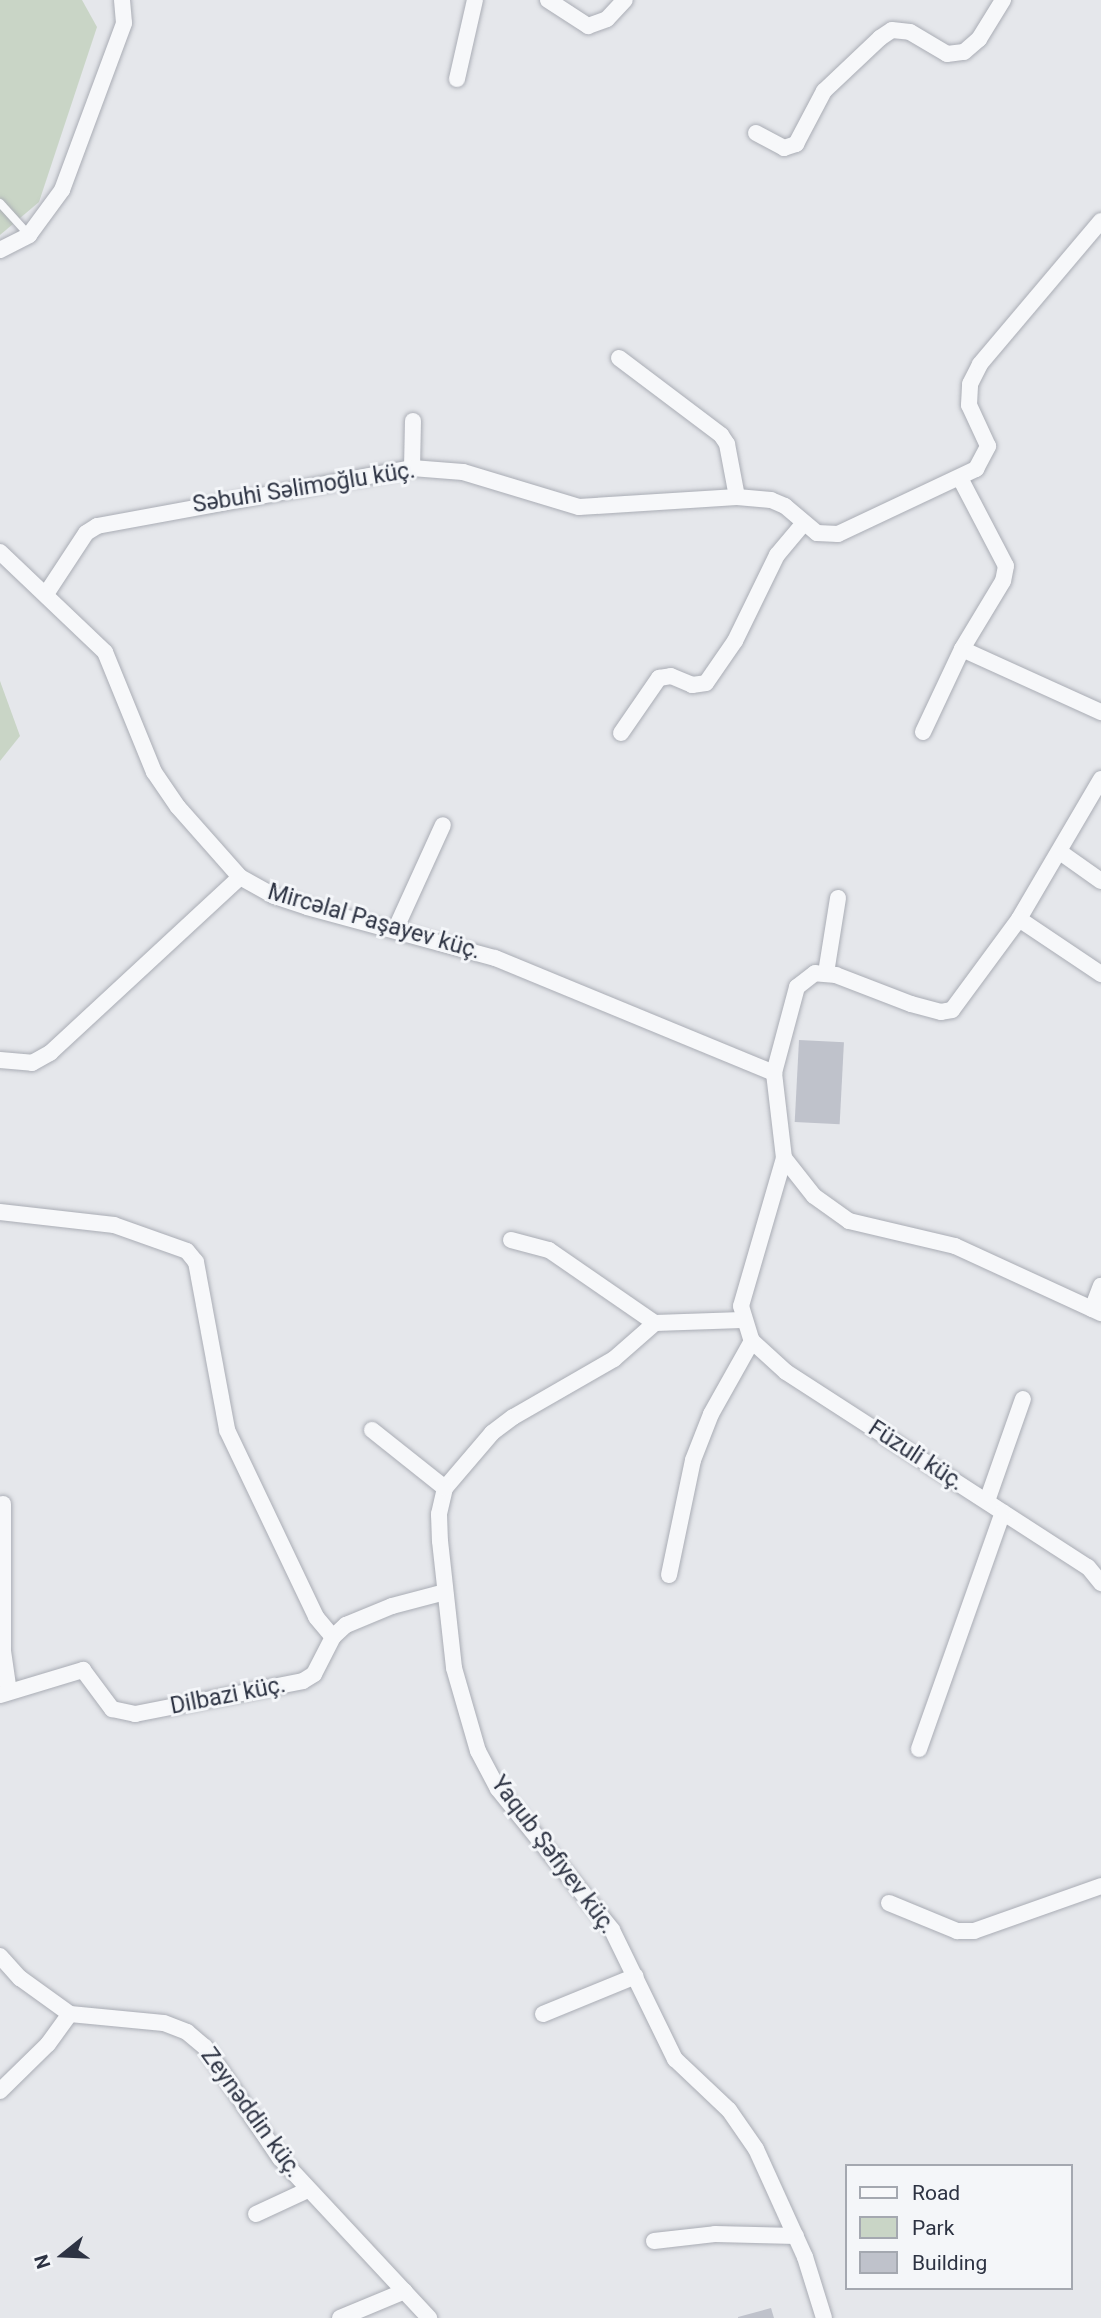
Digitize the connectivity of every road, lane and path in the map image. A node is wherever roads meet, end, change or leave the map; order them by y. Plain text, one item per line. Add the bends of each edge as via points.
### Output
1 (122, 0) edge
2 (475, 0) edge
3 (548, 0) edge
4 (625, 0) edge
5 (1003, 0) edge
6 (457, 79) dead end
7 (756, 133) dead end
8 (0, 203) edge
9 (1101, 221) edge
10 (29, 235) junction
11 (0, 250) edge
12 (619, 358) dead end
13 (413, 421) dead end
14 (412, 468) junction
15 (960, 478) junction
16 (737, 497) junction
17 (803, 524) junction
18 (0, 552) edge
19 (46, 594) junction
20 (962, 649) junction
21 (1101, 712) edge
22 (923, 732) dead end
23 (621, 733) dead end
24 (1101, 779) edge
25 (443, 825) dead end
26 (1060, 852) junction
27 (240, 877) junction
28 (1101, 881) edge
29 (838, 898) dead end
30 (1019, 919) junction
31 (396, 928) junction
32 (826, 973) junction
33 (1101, 974) edge
34 (0, 1060) edge
35 (774, 1073) junction
36 (784, 1158) junction
37 (0, 1212) edge
38 (511, 1240) dead end
39 (1101, 1286) edge
40 (1096, 1311) edge
41 (742, 1320) junction
42 (655, 1323) junction
43 (752, 1341) junction
44 (1023, 1399) dead end
45 (372, 1430) dead end
46 (445, 1488) junction
47 (987, 1501) junction
48 (3, 1504) dead end
49 (1003, 1512) junction
50 (669, 1575) dead end
51 (1101, 1583) edge
52 (445, 1591) junction
53 (333, 1637) junction
54 (5, 1693) edge
55 (919, 1749) dead end
56 (1101, 1886) edge
57 (889, 1903) dead end
58 (0, 1956) edge
59 (636, 1976) junction
60 (70, 2014) junction
61 (543, 2014) dead end
62 (1, 2088) edge
63 (308, 2190) junction
64 (256, 2214) dead end
65 (796, 2236) junction
66 (654, 2241) dead end
67 (405, 2291) junction
68 (340, 2318) edge
69 (429, 2318) edge
70 (824, 2318) edge

1 - 10 street via 124,23 62,190
2 - 6 street
3 - 4 street via 588,26 607,19
5 - 7 street via 979,39 964,52 947,54 910,32 892,30 880,37 824,91 796,144 784,148
8 - 10 lane
9 - 15 street, Səbuhi Səlimoğlu küç. via 980,364 970,384 970,405 988,446 976,469
10 - 11 street
12 - 16 street via 721,435 727,444
13 - 14 street
14 - 16 street, Səbuhi Səlimoğlu küç. via 463,472 579,507
14 - 19 street, Səbuhi Səlimoğlu küç. via 97,526 86,533
15 - 17 street, Səbuhi Səlimoğlu küç. via 838,534 817,533
15 - 20 street via 1006,566 1003,581
16 - 17 street, Səbuhi Səlimoğlu küç. via 785,506
17 - 23 street via 777,555 735,641 706,683 659,678
18 - 19 street, Mircəlal Paşayev küç.
19 - 27 street, Mircəlal Paşayev küç. via 105,652 154,772 178,807
20 - 21 street
20 - 22 street
24 - 26 street
25 - 31 street
26 - 28 street
26 - 30 street
27 - 31 street, Mircəlal Paşayev küç. via 274,896
27 - 34 street via 50,1054 32,1063
29 - 32 street
30 - 32 street via 952,1010 929,1010
30 - 33 street
31 - 35 street, Mircəlal Paşayev küç. via 495,958
32 - 35 street via 815,974 797,987
35 - 36 street
36 - 40 street via 814,1196 849,1221 955,1246
36 - 41 street via 743,1296
37 - 53 street via 114,1225 187,1251 196,1262 227,1430 316,1617
38 - 42 street via 548,1250
39 - 40 street
41 - 42 street
41 - 43 street, Füzuli küç.
42 - 46 street via 614,1359 492,1433
43 - 47 street, Füzuli küç. via 786,1372
43 - 50 street via 716,1404 693,1460
44 - 47 street
45 - 46 street
46 - 52 street, Yaqub Şəfiyev küç. via 439,1514
47 - 49 street, Füzuli küç.
48 - 54 street
49 - 51 street, Füzuli küç. via 1088,1567
49 - 55 street
52 - 53 street via 368,1615
52 - 59 street, Yaqub Şəfiyev küç. via 454,1668 478,1751 498,1789 612,1930
53 - 54 street, Dilbazi küç. via 314,1674 303,1681 135,1714 112,1709 83,1670
56 - 57 street via 974,1931 957,1931
58 - 60 street via 20,1978
59 - 61 street
59 - 65 street, Yaqub Şəfiyev küç. via 675,2059 729,2110 756,2148
60 - 62 street via 48,2044
60 - 63 street, Zeynəddin küç. via 164,2023 187,2032 205,2047 255,2126
63 - 64 street
63 - 67 street, Zeynəddin küç.
65 - 66 street via 715,2234
65 - 70 street, Yaqub Şəfiyev küç.
67 - 68 street
67 - 69 street, Zeynəddin küç.

